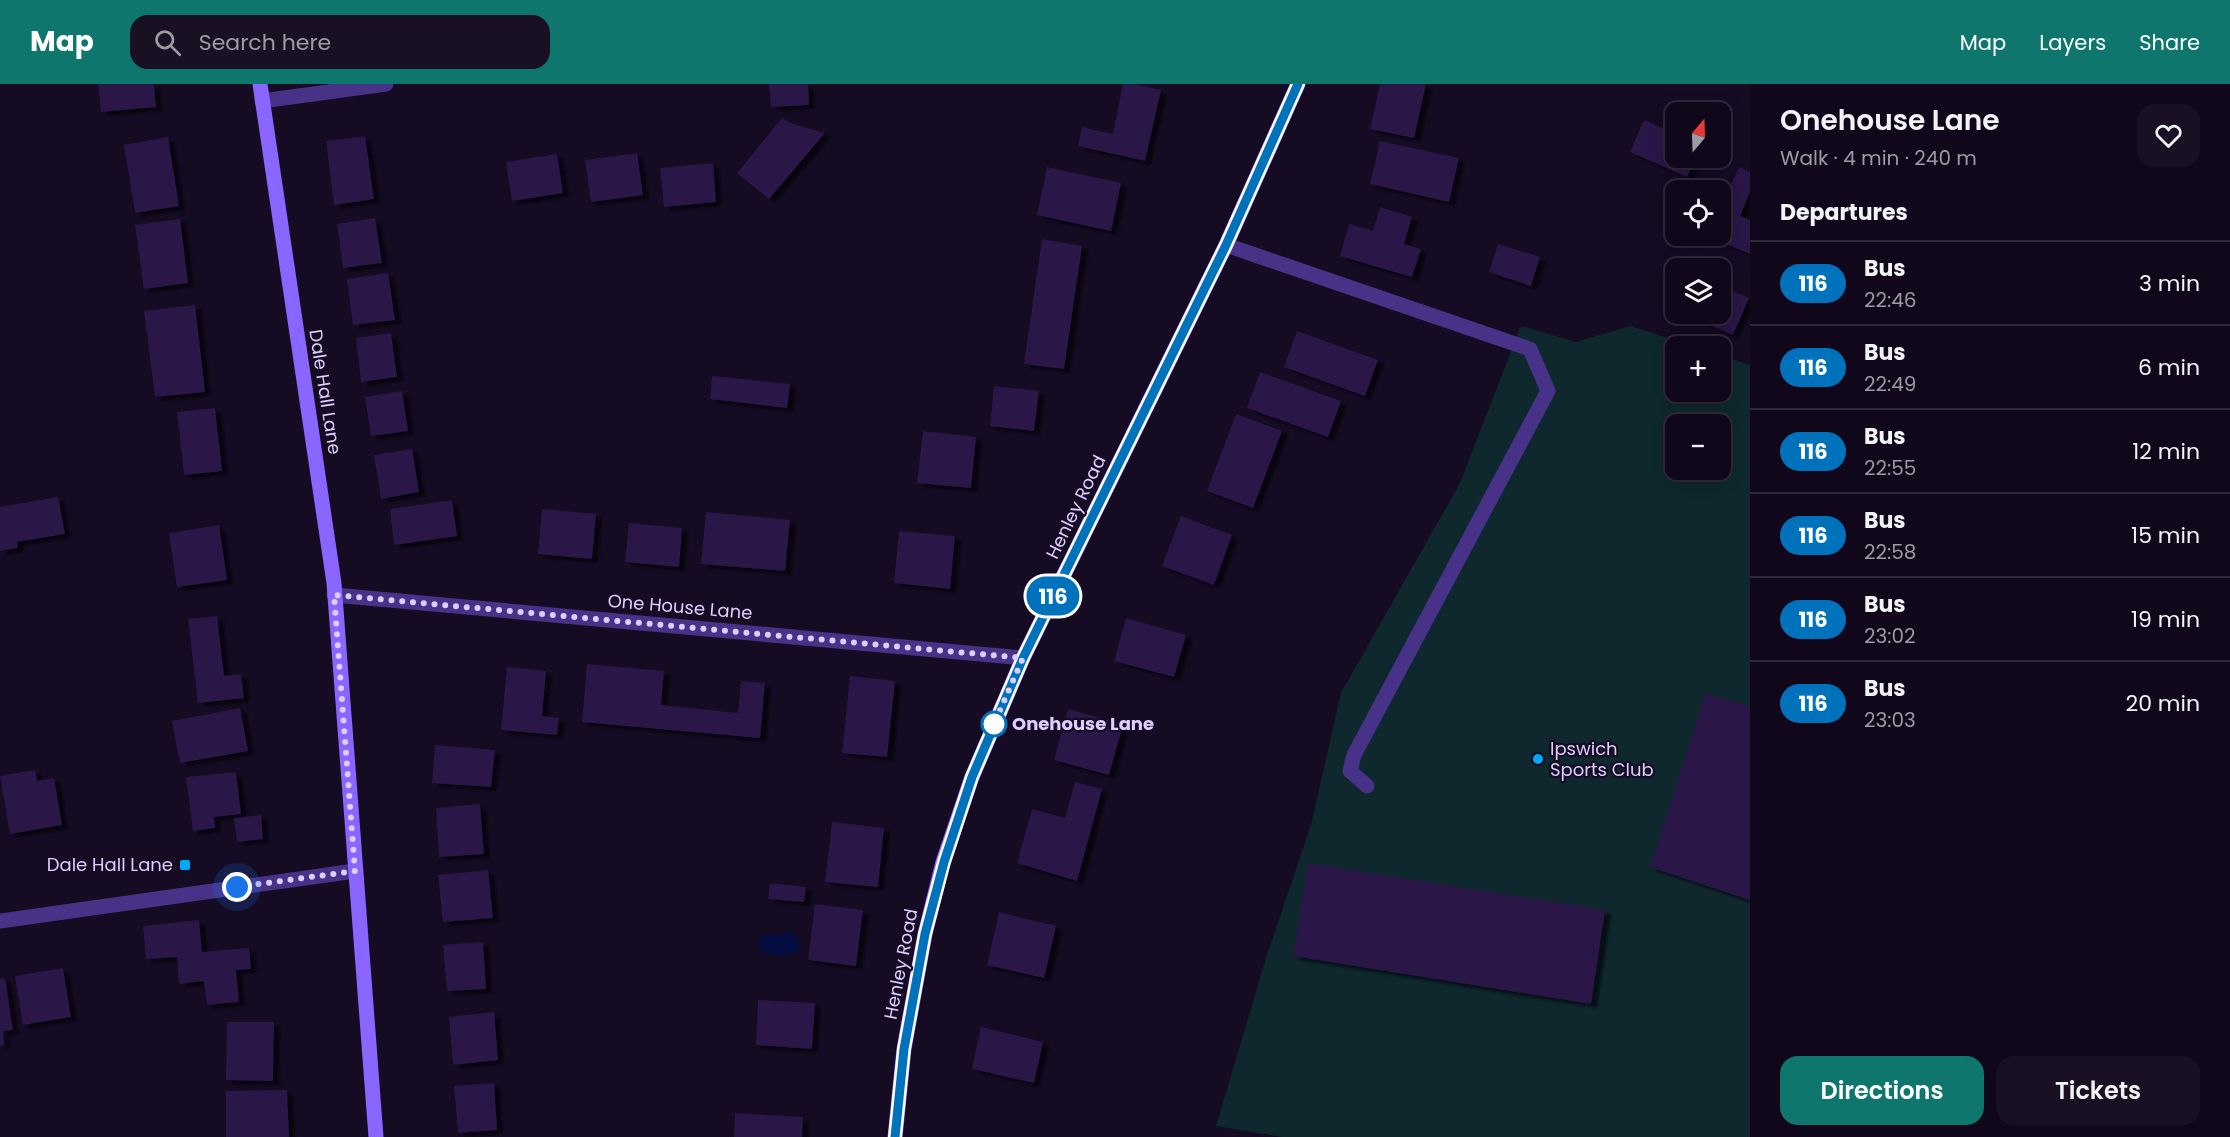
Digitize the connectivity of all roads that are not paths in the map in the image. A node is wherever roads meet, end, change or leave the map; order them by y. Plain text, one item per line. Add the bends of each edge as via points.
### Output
1 (260, 84) edge
2 (386, 84) edge
3 (1298, 84) edge
4 (262, 101) junction
5 (1226, 245) junction
6 (334, 595) junction
7 (1023, 658) junction
8 (1367, 786) dead end
9 (355, 871) junction
10 (0, 921) edge
11 (376, 1137) edge
12 (895, 1137) edge

1 - 4 street, Dale Hall Lane
2 - 4 street
3 - 5 street, Henley Road
4 - 6 street, Dale Hall Lane
5 - 7 street, Henley Road
5 - 8 street via 1530,349 1548,391 1354,755 1350,771
6 - 7 street, One House Lane
6 - 9 street, Dale Hall Lane
7 - 12 street, Henley Road via 972,777 944,862 922,945 904,1049
9 - 10 street
9 - 11 street, Dale Hall Lane

